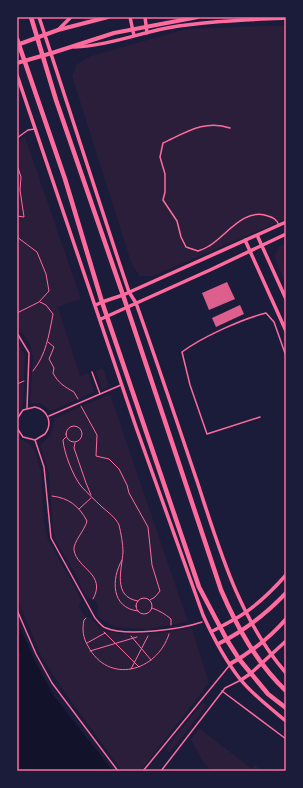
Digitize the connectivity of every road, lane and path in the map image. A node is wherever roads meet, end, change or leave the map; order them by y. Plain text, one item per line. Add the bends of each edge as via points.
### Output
1 (31, 17) edge
2 (39, 17) edge
3 (71, 17) edge
4 (108, 17) edge
5 (130, 17) edge
6 (145, 17) edge
7 (198, 17) edge
8 (286, 18) edge
9 (146, 26) junction
10 (132, 29) junction
11 (58, 30) junction
12 (147, 33) junction
13 (46, 34) junction
14 (134, 36) junction
15 (38, 37) junction
16 (17, 38) edge
17 (18, 45) edge
18 (69, 47) junction
19 (52, 53) junction
20 (43, 56) junction
21 (25, 61) junction
22 (17, 63) edge
23 (17, 75) edge
24 (230, 128) dead end
25 (35, 129) junction
26 (17, 138) edge
27 (17, 165) edge
28 (17, 216) edge
29 (286, 222) edge
30 (279, 225) junction
31 (286, 234) edge
32 (258, 235) junction
33 (17, 237) edge
34 (245, 240) junction
35 (262, 245) junction
36 (250, 251) junction
37 (129, 292) junction
38 (123, 295) junction
39 (286, 299) edge
40 (39, 302) junction
41 (102, 302) junction
42 (136, 303) junction
43 (96, 305) junction
44 (126, 307) junction
45 (17, 313) edge
46 (107, 316) junction
47 (101, 319) junction
48 (286, 331) edge
49 (17, 333) edge
50 (48, 342) junction
51 (286, 356) edge
52 (92, 372) dead end
53 (29, 376) junction
54 (28, 379) junction
55 (17, 384) edge
56 (122, 384) junction
57 (100, 394) junction
58 (80, 403) junction
59 (27, 408) junction
60 (48, 417) junction
61 (260, 417) dead end
62 (17, 419) edge
63 (17, 428) edge
64 (18, 431) edge
65 (66, 437) junction
66 (35, 440) junction
67 (75, 443) junction
68 (47, 495) junction
69 (92, 497) junction
70 (79, 509) junction
71 (122, 560) junction
72 (286, 575) edge
73 (286, 593) edge
74 (93, 599) dead end
75 (150, 600) junction
76 (138, 601) junction
77 (152, 608) junction
78 (17, 610) edge
79 (138, 611) junction
80 (246, 612) junction
81 (86, 618) dead end
82 (286, 619) edge
83 (234, 620) junction
84 (202, 622) dead end
85 (252, 624) junction
86 (221, 626) junction
87 (170, 629) junction
88 (103, 630) dead end
89 (109, 631) dead end
90 (211, 632) junction
91 (241, 632) junction
92 (106, 633) junction
93 (128, 634) dead end
94 (150, 634) dead end
95 (138, 636) dead end
96 (132, 638) junction
97 (227, 640) junction
98 (286, 641) edge
99 (116, 643) junction
100 (262, 643) junction
101 (86, 644) junction
102 (218, 644) junction
103 (142, 649) junction
104 (253, 650) junction
105 (90, 651) junction
106 (271, 655) junction
107 (239, 659) junction
108 (151, 660) junction
109 (134, 662) junction
110 (262, 663) junction
111 (230, 664) junction
112 (140, 667) junction
113 (130, 669) junction
114 (286, 673) edge
115 (250, 674) junction
116 (240, 680) junction
117 (286, 690) edge
118 (222, 691) junction
119 (286, 708) edge
120 (286, 721) edge
121 (286, 739) edge
122 (118, 771) edge
123 (143, 771) edge
124 (161, 771) edge

1 - 15 main road
2 - 13 street
3 - 11 street
4 - 11 main road
5 - 10 street
6 - 9 street
7 - 9 main road
8 - 12 street via 229,20
9 - 10 main road
9 - 12 street
10 - 14 street
10 - 18 main road
11 - 13 main road
12 - 14 street
13 - 15 main road
13 - 19 street
14 - 18 street via 91,46
15 - 17 main road
15 - 20 main road
16 - 17 main road
17 - 21 main road
18 - 19 main road
19 - 20 main road
19 - 37 street
20 - 21 main road
20 - 38 main road
21 - 22 main road
21 - 41 main road via 66,179
23 - 25 street
24 - 30 lane via 203,125 163,142 160,157 165,174 163,200 177,221 186,247 198,251 209,246 236,223 255,214 266,215 276,220
25 - 26 lane via 28,130
25 - 43 street
27 - 28 path via 21,177 24,217
29 - 30 street
30 - 32 street
31 - 35 street
32 - 34 street
32 - 35 street
33 - 40 path via 36,252 46,274 49,291
34 - 36 street
34 - 37 street
35 - 36 street
35 - 39 street
36 - 42 street
36 - 48 street
37 - 38 street
37 - 42 street
38 - 41 street
38 - 44 main road
40 - 45 path
40 - 50 path via 46,304 53,314
41 - 43 street
41 - 46 main road
42 - 44 street
42 - 80 street via 214,531
43 - 47 street
44 - 46 street
44 - 83 main road via 221,590
46 - 47 street
46 - 86 main road via 199,587
47 - 56 street
49 - 53 lane via 29,353
50 - 53 path
50 - 58 path via 54,347 49,359 54,368 52,373 66,388 74,392
51 - 61 lane via 274,322 266,313 192,344 182,352 207,434
52 - 57 lane
53 - 54 lane
54 - 55 path
54 - 59 lane
56 - 57 lane
56 - 90 street
57 - 58 lane
58 - 60 lane
58 - 75 path via 97,434 96,456 109,459 120,469 129,493 148,527 152,565 160,591
59 - 60 lane via 39,408
59 - 62 lane via 20,412
60 - 66 lane via 48,431
63 - 64 lane
64 - 66 lane via 27,439
65 - 67 path
65 - 67 path via 67,429 72,426 78,427 82,431 82,436
65 - 69 path via 63,445 72,470 80,485
66 - 68 lane via 44,467
67 - 69 path via 74,448
68 - 70 path via 69,500
68 - 87 lane via 51,538 95,618 106,628 123,631
69 - 70 path
69 - 71 path via 118,522
70 - 74 path via 87,521 85,529 74,544 74,550 96,581
71 - 76 path via 121,588 126,595
71 - 79 path via 115,578 117,598 127,608
72 - 80 street via 269,594
73 - 85 main road
75 - 76 path via 145,598
75 - 77 path
76 - 79 path
77 - 79 path via 147,614
77 - 87 path via 162,611 171,619
78 - 122 lane via 52,683
80 - 83 street
80 - 85 street
81 - 101 path via 83,630
82 - 100 main road
83 - 86 street
83 - 91 main road
84 - 87 lane
85 - 91 main road
85 - 100 street
86 - 90 street
86 - 97 main road
87 - 108 path via 165,645
88 - 92 path
89 - 92 path
90 - 102 street
91 - 97 main road
91 - 104 main road
92 - 99 path
92 - 101 path
93 - 96 path
94 - 103 path
95 - 96 path
96 - 99 path
96 - 103 path
97 - 102 main road
97 - 107 main road
98 - 106 street
99 - 105 path
99 - 109 path
100 - 104 main road
100 - 106 street
101 - 105 path
102 - 111 street
103 - 108 path
103 - 109 path
104 - 107 main road
104 - 110 main road
105 - 113 path via 103,664
106 - 110 street
106 - 114 street
107 - 111 main road
107 - 115 main road
108 - 112 path
109 - 112 path
109 - 113 path
110 - 115 street
110 - 117 main road
111 - 116 street
111 - 123 lane
112 - 113 path
115 - 116 street
115 - 119 main road via 268,694
116 - 118 lane
116 - 120 street
118 - 121 lane
118 - 124 lane

